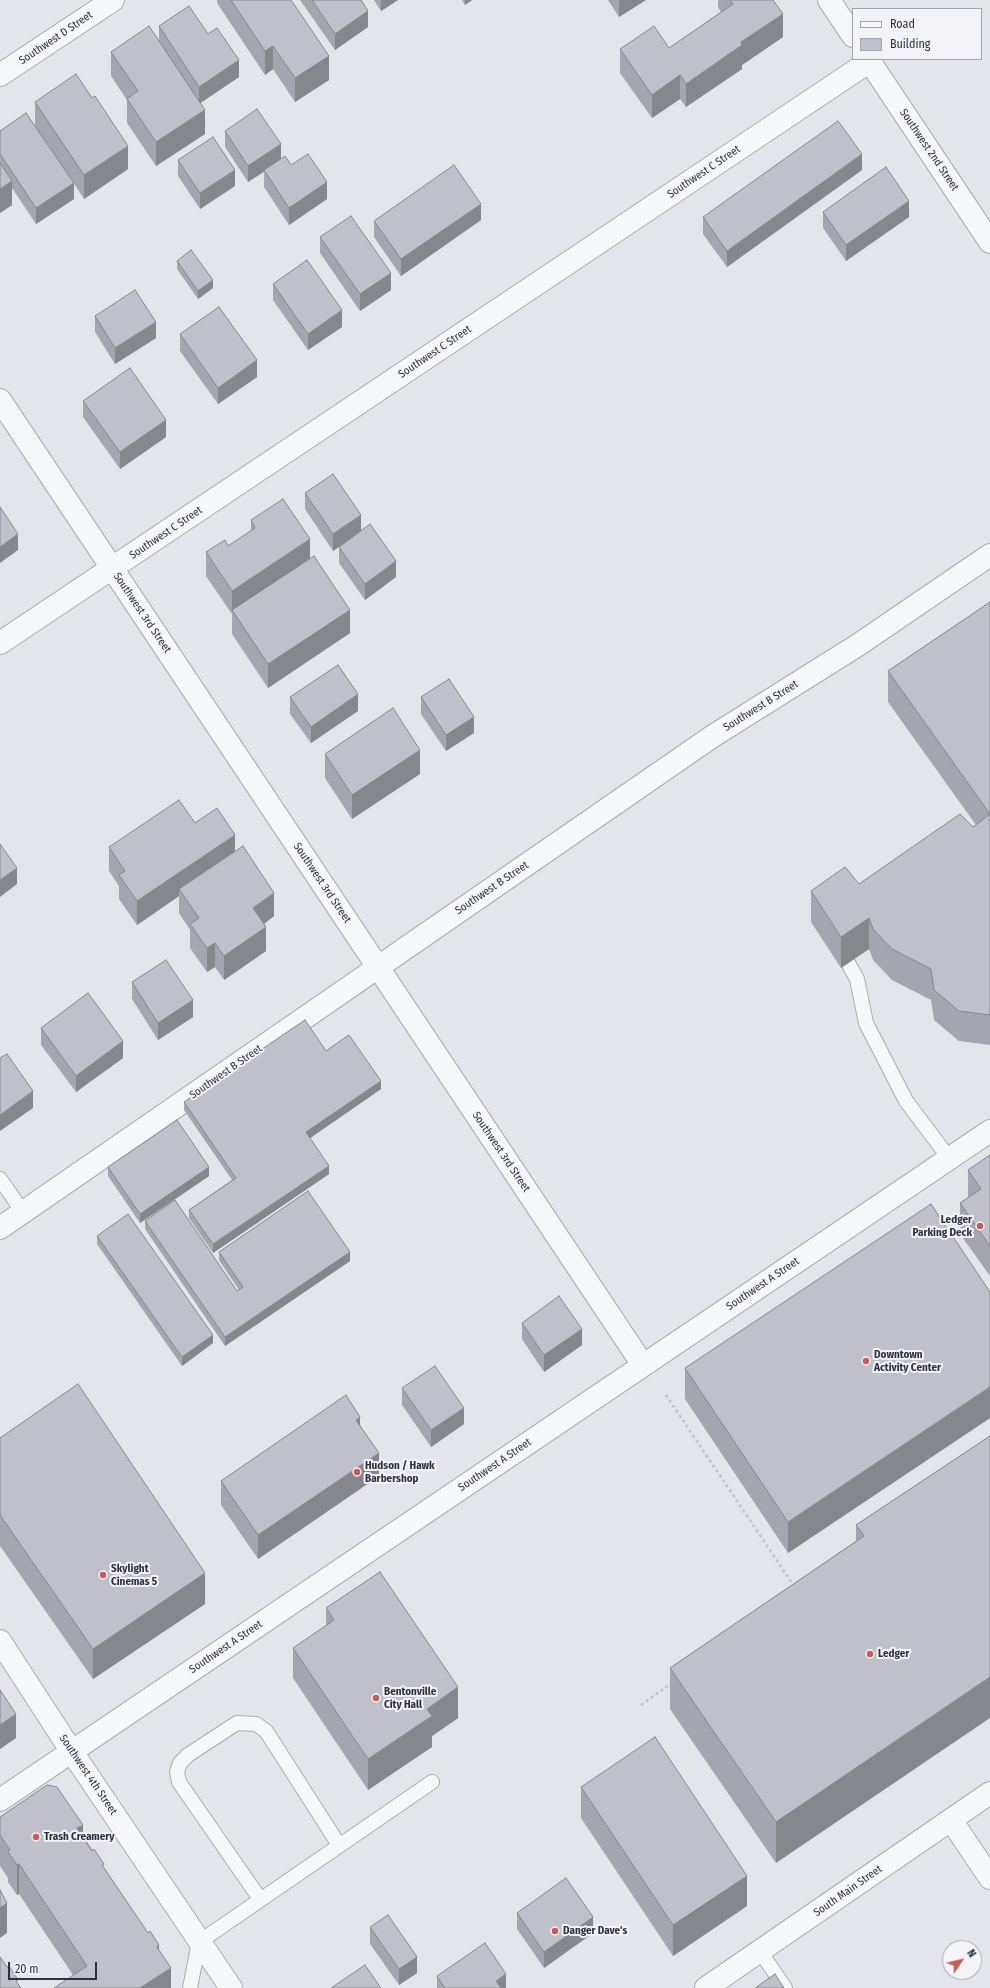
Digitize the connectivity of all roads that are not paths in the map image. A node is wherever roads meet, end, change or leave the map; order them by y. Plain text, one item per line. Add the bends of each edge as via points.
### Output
1 (113, 0) edge
2 (829, 0) edge
3 (852, 34) edge
4 (869, 60) edge
5 (0, 75) edge
6 (990, 242) edge
7 (0, 400) edge
8 (990, 555) edge
9 (112, 569) junction
10 (0, 643) edge
11 (848, 963) dead end
12 (378, 967) junction
13 (990, 1131) edge
14 (949, 1158) junction
15 (0, 1179) edge
16 (23, 1212) junction
17 (0, 1228) edge
18 (643, 1365) junction
19 (0, 1641) edge
20 (72, 1752) junction
21 (432, 1782) dead end
22 (990, 1793) edge
23 (0, 1800) edge
24 (951, 1820) junction
25 (339, 1845) junction
26 (990, 1878) edge
27 (260, 1900) junction
28 (199, 1942) junction
29 (760, 1951) junction
30 (190, 1988) edge
31 (231, 1988) edge
32 (706, 1988) edge
33 (785, 1988) edge

1 - 5 street, Southwest D Street
2 - 3 street
4 - 6 street, Southwest 2nd Street
4 - 9 street, Southwest C Street
7 - 9 street, Southwest 3rd Street
8 - 12 street, Southwest B Street via 858,645 713,736
9 - 10 street, Southwest C Street
9 - 12 street, Southwest 3rd Street
11 - 14 lane via 857,979 866,1023 906,1101
12 - 16 street, Southwest B Street
12 - 18 street, Southwest 3rd Street
13 - 14 street, Southwest A Street
14 - 18 street, Southwest A Street
15 - 16 lane
16 - 17 street, Southwest B Street
18 - 20 street, Southwest A Street
19 - 20 street, Southwest 4th Street
20 - 23 street, Southwest A Street
20 - 28 street, Southwest 4th Street
21 - 25 lane
22 - 24 street, South Main Street
24 - 26 street
24 - 29 street, South Main Street
25 - 27 lane
25 - 27 lane via 266,1731 256,1724 237,1723 188,1755 180,1763 177,1772 179,1782
27 - 28 lane
28 - 30 lane
28 - 31 street, Southwest 4th Street
29 - 32 street, South Main Street
29 - 33 lane

